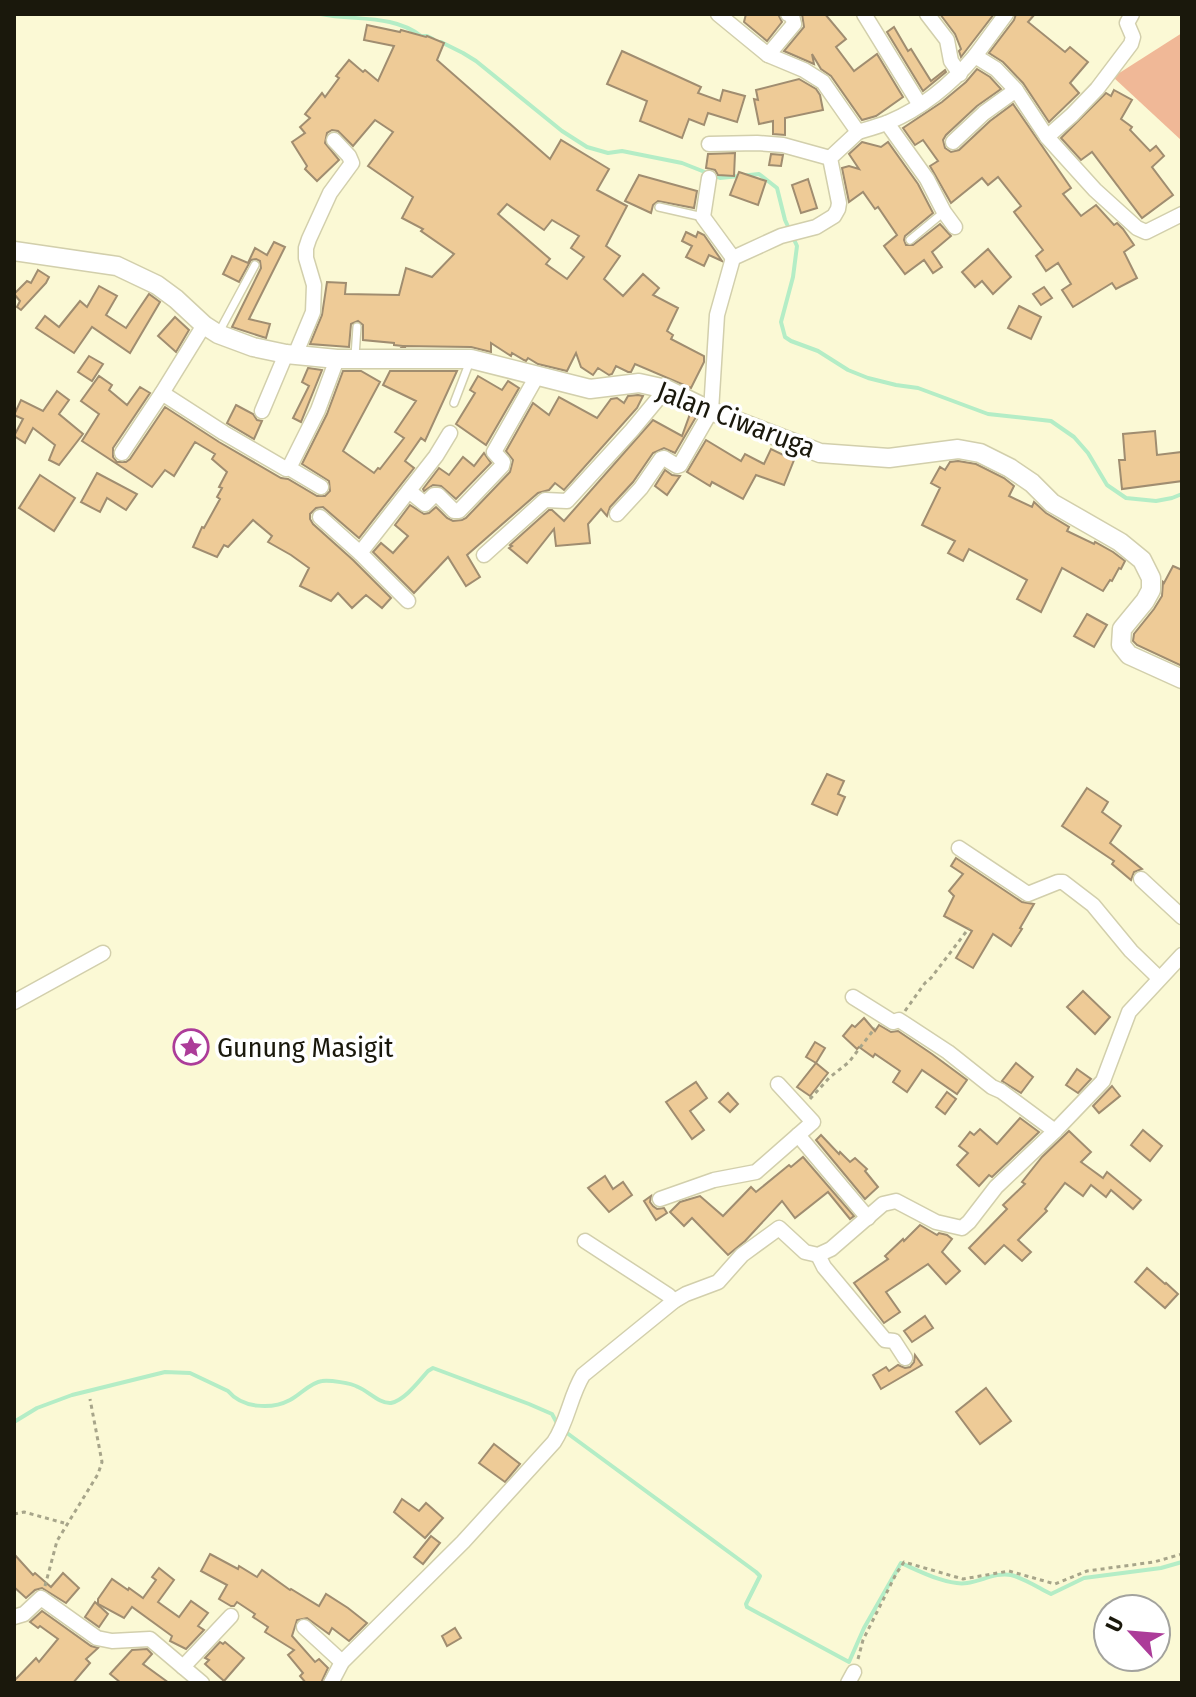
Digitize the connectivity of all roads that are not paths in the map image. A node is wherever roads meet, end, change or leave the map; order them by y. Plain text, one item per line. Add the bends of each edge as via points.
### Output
1 (718, 14) edge
2 (788, 14) edge
3 (864, 14) edge
4 (927, 14) edge
5 (1006, 14) edge
6 (1132, 14) edge
7 (768, 55) junction
8 (975, 56) junction
9 (960, 74) junction
10 (1016, 90) junction
11 (920, 105) junction
12 (887, 123) junction
13 (858, 132) junction
14 (1047, 137) junction
15 (334, 140) dead end
16 (953, 142) dead end
17 (709, 144) dead end
18 (830, 158) junction
19 (709, 178) dead end
20 (659, 207) dead end
21 (944, 212) junction
22 (1182, 214) edge
23 (703, 217) junction
24 (955, 227) dead end
25 (910, 240) dead end
26 (14, 251) edge
27 (733, 258) junction
28 (255, 265) dead end
29 (357, 327) dead end
30 (211, 330) junction
31 (290, 354) junction
32 (346, 359) junction
33 (471, 359) junction
34 (537, 376) junction
35 (666, 389) junction
36 (162, 393) junction
37 (454, 403) dead end
38 (262, 411) dead end
39 (711, 411) junction
40 (450, 433) dead end
41 (122, 453) dead end
42 (289, 468) junction
43 (321, 487) dead end
44 (409, 491) junction
45 (617, 514) dead end
46 (320, 517) dead end
47 (360, 553) junction
48 (484, 555) dead end
49 (408, 601) dead end
50 (1182, 679) edge
51 (959, 848) dead end
52 (1141, 879) dead end
53 (1182, 917) edge
54 (103, 953) dead end
55 (1182, 955) edge
56 (1159, 978) junction
57 (853, 997) dead end
58 (14, 1002) edge
59 (778, 1084) dead end
60 (1055, 1131) junction
61 (798, 1135) junction
62 (660, 1199) dead end
63 (868, 1218) junction
64 (585, 1241) dead end
65 (818, 1255) junction
66 (674, 1301) junction
67 (905, 1358) dead end
68 (231, 1616) dead end
69 (14, 1617) edge
70 (304, 1627) dead end
71 (342, 1662) junction
72 (183, 1667) junction
73 (335, 1681) edge
74 (202, 1683) edge

1 - 7 street
2 - 7 street via 794,24
3 - 11 street
4 - 9 street via 947,40
5 - 8 street
6 - 14 street via 1127,23 1131,44 1097,89
7 - 13 street via 823,82
8 - 9 street
8 - 10 street
9 - 11 street
10 - 14 street
10 - 16 street
11 - 12 street
12 - 13 street
12 - 21 street
13 - 18 street
14 - 22 street via 1137,228 1146,232
15 - 31 street via 352,163 330,193 306,248 313,312
17 - 18 street via 783,145
18 - 27 street via 839,203 834,216
19 - 23 street
20 - 23 lane
21 - 24 street
21 - 25 lane
23 - 27 street
26 - 30 street, Jalan Ciwaruga via 117,266 157,285
27 - 39 street via 717,315
28 - 30 lane
29 - 32 lane
30 - 31 street, Jalan Ciwaruga via 253,347
30 - 36 street
31 - 32 street, Jalan Ciwaruga
31 - 38 street
32 - 33 street, Jalan Ciwaruga
32 - 42 street
33 - 34 street, Jalan Ciwaruga
33 - 37 lane
34 - 35 street, Jalan Ciwaruga via 590,389 639,383
34 - 44 street via 494,452 502,466 459,511 438,495 425,504
35 - 39 street, Jalan Ciwaruga
35 - 48 street via 567,501 545,500
36 - 41 street
36 - 42 street
39 - 45 street via 680,465 661,459
39 - 50 street, Jalan Ciwaruga via 820,453 889,458 958,449 1010,468 1052,503 1142,560 1151,590 1122,629 1121,645 1129,655
40 - 44 street
42 - 43 street
44 - 47 street
46 - 47 street
47 - 49 street
51 - 56 street via 1028,894 1063,882 1093,905
52 - 53 street
54 - 58 street
55 - 56 street
56 - 60 street via 1129,1012 1103,1081
57 - 60 street via 948,1052
59 - 61 street via 813,1122
60 - 63 street via 962,1228 936,1222 896,1201 883,1204
61 - 62 street via 756,1172
61 - 63 street
63 - 65 street
64 - 66 street
65 - 66 street via 805,1252 779,1228 742,1255 718,1282
65 - 67 street via 875,1329 894,1341
66 - 71 street via 583,1375 554,1442
68 - 72 street
69 - 72 street via 41,1598 97,1638 150,1639
70 - 71 street
71 - 73 street
72 - 74 street

